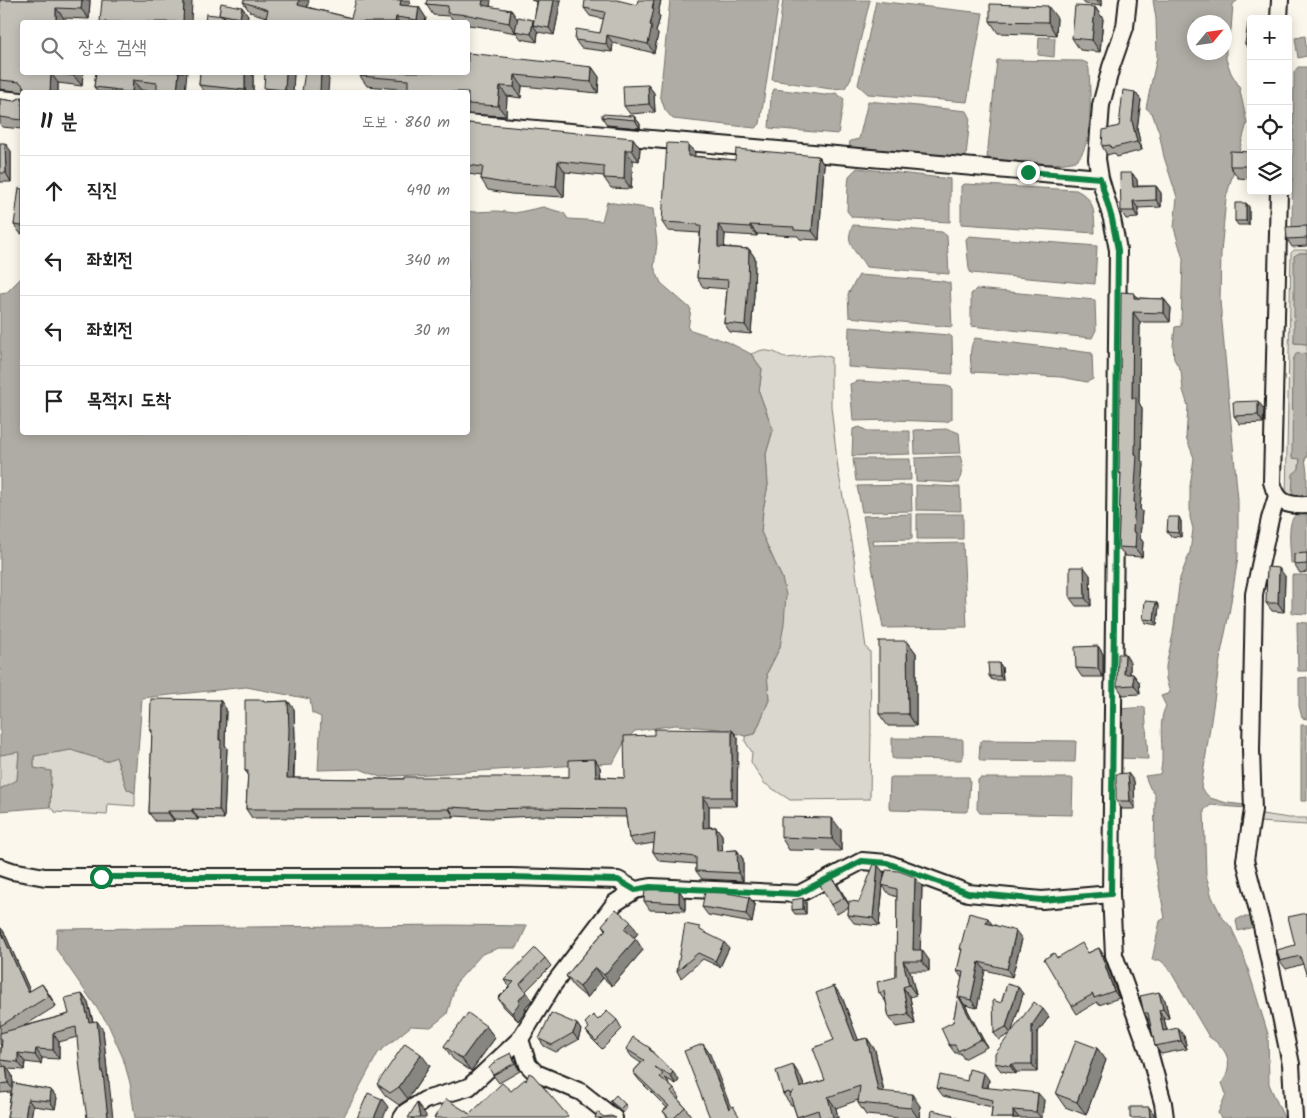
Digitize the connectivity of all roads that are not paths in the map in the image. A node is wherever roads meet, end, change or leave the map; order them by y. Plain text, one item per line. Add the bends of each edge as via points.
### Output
1 (1128, 0) edge
2 (1280, 0) edge
3 (1279, 15) edge
4 (0, 99) edge
5 (20, 101) edge
6 (470, 123) edge
7 (1100, 178) junction
8 (1279, 195) edge
9 (1278, 496) junction
10 (1307, 505) edge
11 (0, 867) edge
12 (635, 890) junction
13 (1111, 894) junction
14 (520, 1039) junction
15 (402, 1118) edge
16 (614, 1118) edge
17 (1165, 1118) edge
18 (1294, 1118) edge

1 - 7 street via 1125,27 1101,105 1097,159
2 - 3 street
4 - 5 street
6 - 7 street
7 - 13 street via 1118,250
8 - 9 street via 1272,482
9 - 10 street via 1293,505
9 - 18 street via 1254,594 1252,810 1245,860 1291,1064
11 - 12 street via 45,877 618,880
12 - 13 street via 650,887 798,894 862,861 887,863 968,893 1042,900
12 - 14 street via 615,903 553,985
13 - 17 street via 1114,955 1148,1052
14 - 15 street via 469,1087 426,1100
14 - 16 street via 528,1065 536,1073 581,1092

